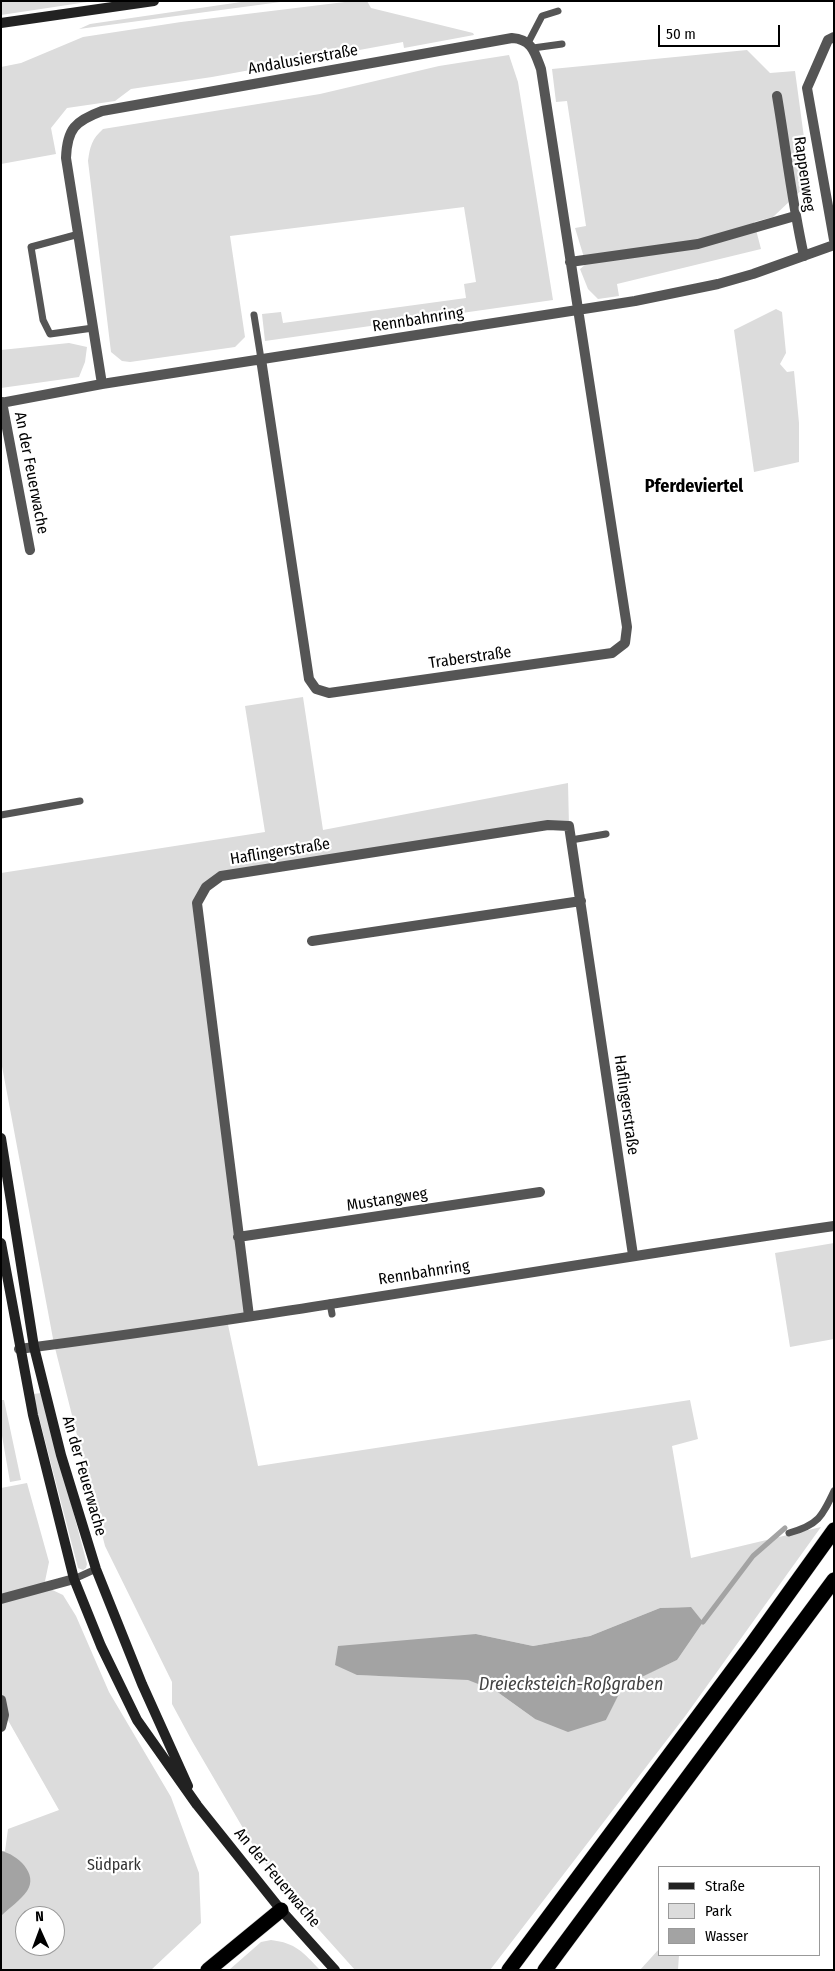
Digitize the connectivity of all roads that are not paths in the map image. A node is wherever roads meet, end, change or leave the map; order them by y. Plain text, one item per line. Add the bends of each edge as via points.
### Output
1 (154, 1) edge
2 (558, 11) dead end
3 (1, 23) edge
4 (834, 37) edge
5 (562, 44) dead end
6 (531, 45) junction
7 (777, 96) dead end
8 (795, 216) junction
9 (79, 234) junction
10 (834, 240) edge
11 (834, 244) edge
12 (804, 256) junction
13 (570, 262) junction
14 (578, 311) junction
15 (254, 315) dead end
16 (93, 328) junction
17 (261, 360) junction
18 (102, 384) junction
19 (1, 403) edge
20 (30, 550) dead end
21 (80, 801) dead end
22 (1, 815) edge
23 (606, 834) dead end
24 (571, 840) junction
25 (581, 901) junction
26 (312, 941) dead end
27 (1, 1138) edge
28 (540, 1192) dead end
29 (834, 1226) edge
30 (238, 1237) junction
31 (1, 1242) edge
32 (633, 1255) junction
33 (249, 1316) junction
34 (34, 1347) junction
35 (19, 1349) junction
36 (834, 1491) edge
37 (834, 1530) edge
38 (789, 1533) dead end
39 (96, 1569) junction
40 (74, 1579) junction
41 (834, 1580) edge
42 (1, 1599) edge
43 (1, 1700) edge
44 (1, 1727) edge
45 (197, 1805) junction
46 (281, 1910) junction
47 (208, 1970) edge
48 (335, 1970) edge
49 (509, 1970) edge
50 (545, 1970) edge

1 - 3 street
2 - 6 lane via 542,16
4 - 10 street via 828,40 807,88
5 - 6 lane
6 - 9 street, Andalusierstraße via 521,38 512,38 90,115 71,130 66,142
6 - 13 street via 541,69
7 - 8 street, Rappenweg
8 - 12 street, Rappenweg
8 - 13 street via 698,244
9 - 16 street, Andalusierstraße
9 - 16 lane via 31,247 43,320 50,334
11 - 12 street, Rennbahnring
12 - 14 street, Rennbahnring via 718,284
13 - 14 street
14 - 17 street, Rennbahnring
14 - 17 street, Traberstraße via 627,627 625,643 612,653 329,693 316,689 309,679
15 - 17 lane
16 - 18 street, Andalusierstraße
17 - 18 street, Rennbahnring
18 - 19 street, Rennbahnring
19 - 20 street, An der Feuerwache
21 - 22 lane
23 - 24 lane
24 - 25 street, Haflingerstraße
24 - 30 street, Haflingerstraße via 569,826 548,825 221,876 206,887 197,903
25 - 26 street
25 - 32 street, Haflingerstraße
27 - 34 street, An der Feuerwache
28 - 30 street, Mustangweg
29 - 32 street, Rennbahnring
30 - 33 street, Haflingerstraße
31 - 35 street, An der Feuerwache
32 - 33 street, Rennbahnring via 586,1267 460,1288 331,1308
33 - 34 street, Rennbahnring
34 - 35 street, Rennbahnring
34 - 39 street, An der Feuerwache via 60,1455
35 - 40 street, An der Feuerwache
36 - 38 lane via 820,1519 808,1528
37 - 49 highway
39 - 40 lane
39 - 45 street, An der Feuerwache via 142,1684
40 - 42 street
40 - 45 street, An der Feuerwache via 101,1646 137,1720
41 - 50 highway
43 - 44 street via 4,1715
45 - 46 street, An der Feuerwache
46 - 47 highway
46 - 48 street, An der Feuerwache

